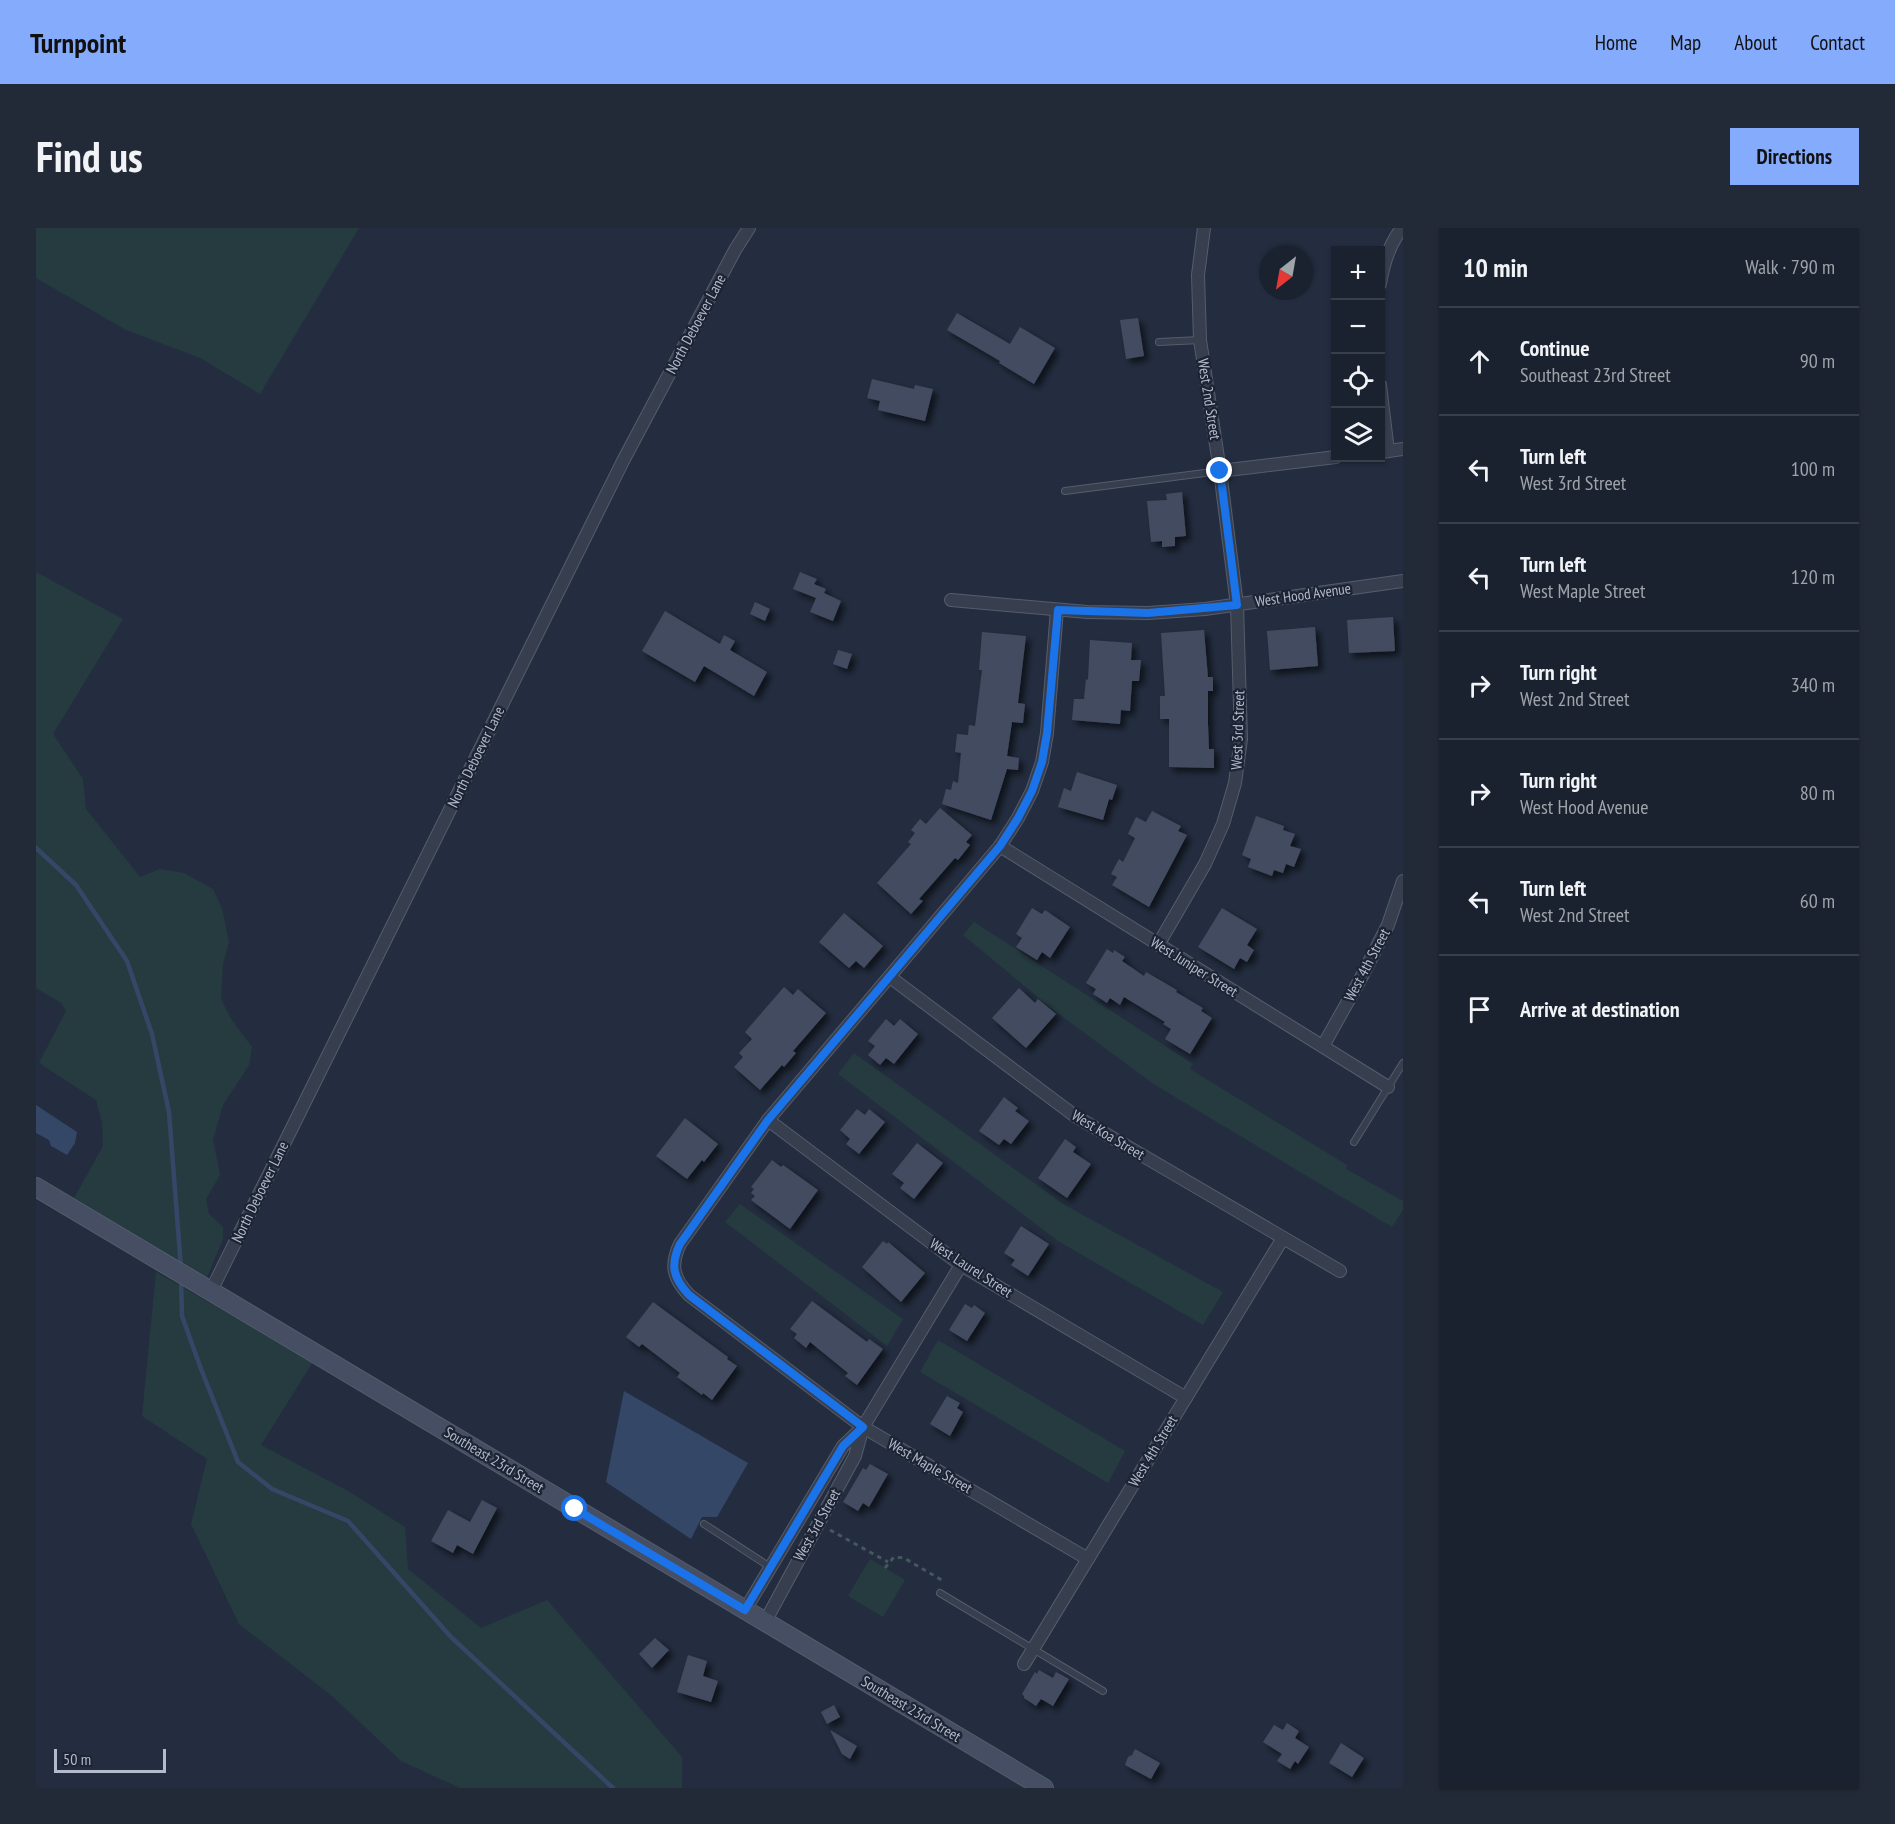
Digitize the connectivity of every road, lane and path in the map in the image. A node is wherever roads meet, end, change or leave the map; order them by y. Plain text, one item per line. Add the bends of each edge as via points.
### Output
1 (749, 228) edge
2 (1204, 228) edge
3 (1402, 228) edge
4 (1385, 266) edge
5 (1200, 340) junction
6 (1158, 342) dead end
7 (1403, 449) edge
8 (1385, 452) edge
9 (1331, 457) edge
10 (1220, 471) junction
11 (1065, 491) dead end
12 (1403, 581) edge
13 (951, 600) dead end
14 (1237, 605) junction
15 (1058, 610) junction
16 (1000, 846) junction
17 (1403, 881) edge
18 (1158, 945) junction
19 (890, 976) junction
20 (1323, 1046) junction
21 (1403, 1063) edge
22 (1388, 1087) junction
23 (768, 1120) junction
24 (1354, 1142) dead end
25 (36, 1186) edge
26 (1283, 1238) junction
27 (961, 1264) junction
28 (1340, 1271) dead end
29 (211, 1291) junction
30 (1186, 1398) junction
31 (863, 1427) junction
32 (817, 1523) junction
33 (704, 1524) dead end
34 (1088, 1559) junction
35 (888, 1562) dead end
36 (771, 1568) junction
37 (940, 1593) dead end
38 (745, 1610) junction
39 (765, 1622) junction
40 (1033, 1649) junction
41 (1024, 1664) dead end
42 (1103, 1691) dead end
43 (1044, 1788) edge

1 - 29 street, North Deboever Lane via 618,472
2 - 5 street, West 2nd Street via 1198,275
3 - 4 street
5 - 6 lane
5 - 10 street, West 2nd Street
7 - 8 street
9 - 10 street
10 - 11 lane
10 - 14 street, West 2nd Street
12 - 14 street, West Hood Avenue
13 - 15 street, West Hood Avenue
14 - 15 street, West Hood Avenue via 1148,613
14 - 18 street, West 3rd Street via 1241,739 1235,783 1205,864
15 - 16 street via 1042,762 1032,791
16 - 18 street, West Juniper Street
16 - 19 street
17 - 20 street, West 4th Street via 1388,925
18 - 20 street, West Juniper Street
19 - 23 street
19 - 26 street, West Koa Street via 1075,1116
20 - 22 street, West Juniper Street
21 - 22 lane
22 - 24 lane
23 - 27 street, West Laurel Street
23 - 31 street, West Maple Street via 680,1244 674,1269 678,1283
25 - 29 street, Southeast 23rd Street
26 - 28 street, West Koa Street
26 - 30 street, West 4th Street
27 - 30 street, West Laurel Street
27 - 31 street, West 3rd Street
29 - 38 street, Southeast 23rd Street
30 - 34 street, West 4th Street
31 - 32 street, West 3rd Street via 855,1456
31 - 34 street, West Maple Street
31 - 36 street, West 3rd Street via 843,1446
32 - 35 path
32 - 39 street, West 3rd Street
33 - 36 lane
34 - 40 street, West 4th Street
36 - 38 street, West 3rd Street
37 - 40 lane
38 - 39 street, Southeast 23rd Street
39 - 43 street, Southeast 23rd Street
40 - 41 street, West 4th Street
40 - 42 lane

